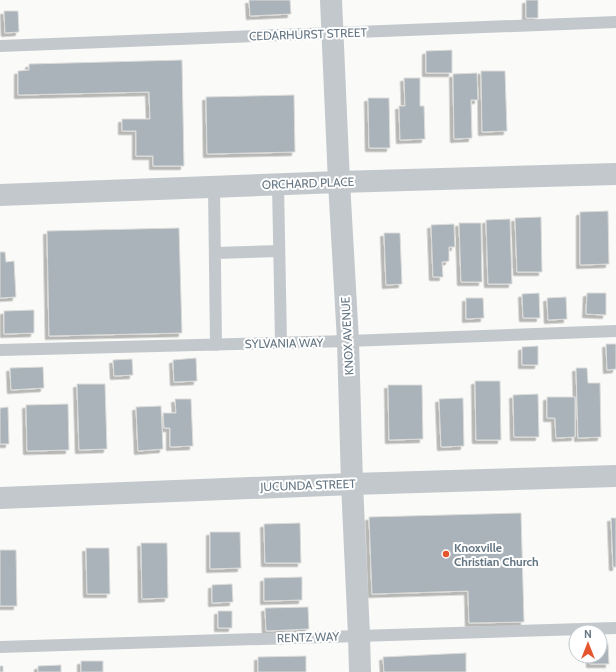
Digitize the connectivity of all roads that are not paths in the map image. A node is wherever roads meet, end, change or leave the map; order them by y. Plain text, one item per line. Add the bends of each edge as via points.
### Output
1 (331, 0) edge
2 (616, 22) edge
3 (332, 34) junction
4 (0, 46) edge
5 (616, 174) edge
6 (339, 182) junction
7 (278, 184) junction
8 (214, 187) junction
9 (0, 195) edge
10 (279, 251) junction
11 (215, 253) junction
12 (616, 331) edge
13 (348, 341) junction
14 (281, 343) junction
15 (216, 345) junction
16 (0, 350) edge
17 (616, 476) edge
18 (352, 484) junction
19 (0, 498) edge
20 (616, 628) edge
21 (359, 635) junction
22 (0, 647) edge
23 (360, 672) edge

1 - 3 street, KNOX AVENUE
2 - 3 lane, CEDARHURST STREET
3 - 4 lane, CEDARHURST STREET
3 - 6 street, KNOX AVENUE
5 - 6 street, ORCHARD PLACE
6 - 7 street, ORCHARD PLACE
6 - 13 street, KNOX AVENUE
7 - 8 street, ORCHARD PLACE
7 - 10 lane
8 - 9 street, ORCHARD PLACE
8 - 11 lane
10 - 11 lane
10 - 14 lane
11 - 15 lane
12 - 13 lane, SYLVANIA WAY
13 - 14 lane, SYLVANIA WAY
13 - 18 street, KNOX AVENUE
14 - 15 lane, SYLVANIA WAY
15 - 16 lane, SYLVANIA WAY
17 - 18 street, JUCUNDA STREET
18 - 19 street, JUCUNDA STREET
18 - 21 street, KNOX AVENUE
20 - 21 lane, RENTZ WAY
21 - 22 lane, RENTZ WAY
21 - 23 street, KNOX AVENUE

